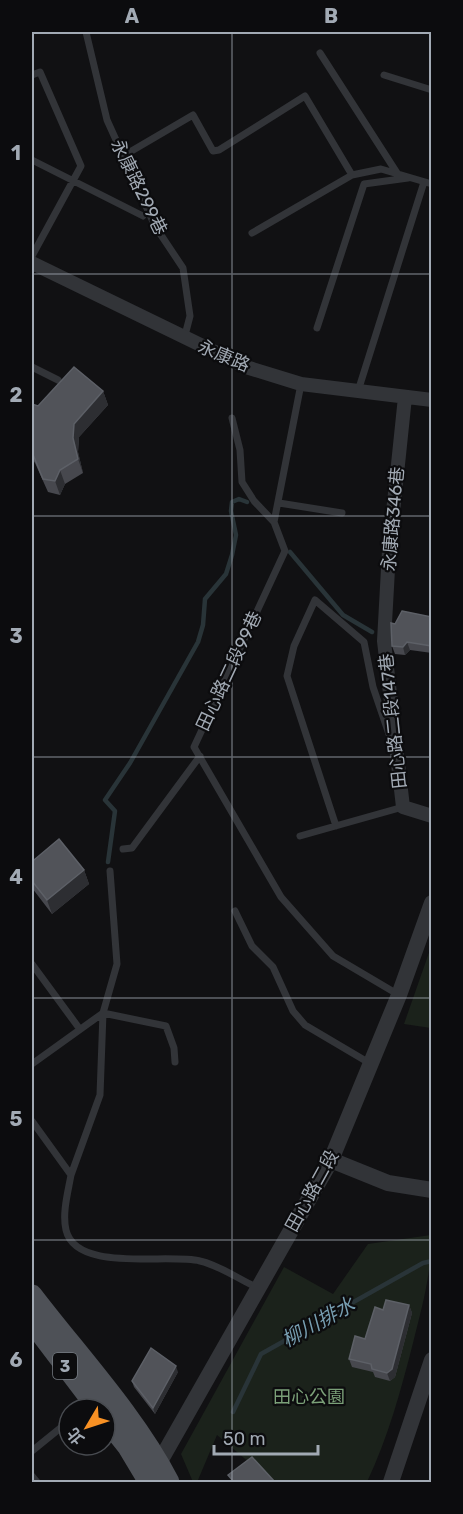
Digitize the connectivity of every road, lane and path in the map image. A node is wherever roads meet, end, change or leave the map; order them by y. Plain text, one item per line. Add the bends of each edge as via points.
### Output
1 (86, 32) edge
2 (320, 53) dead end
3 (32, 75) edge
4 (384, 75) dead end
5 (432, 90) edge
6 (123, 156) junction
7 (32, 160) edge
8 (397, 173) junction
9 (352, 175) junction
10 (412, 178) junction
11 (72, 179) junction
12 (428, 183) edge
13 (143, 216) dead end
14 (252, 233) dead end
15 (32, 256) edge
16 (32, 263) edge
17 (317, 328) dead end
18 (184, 339) junction
19 (32, 367) edge
20 (58, 380) edge
21 (301, 384) junction
22 (358, 391) junction
23 (405, 397) junction
24 (432, 400) edge
25 (232, 418) dead end
26 (279, 503) junction
27 (342, 513) dead end
28 (274, 522) junction
29 (384, 641) joint
30 (394, 751) junction
31 (200, 756) junction
32 (403, 807) junction
33 (432, 816) edge
34 (336, 826) junction
35 (300, 836) dead end
36 (123, 849) dead end
37 (110, 871) dead end
38 (432, 903) edge
39 (235, 911) dead end
40 (32, 964) edge
41 (399, 995) junction
42 (103, 1013) junction
43 (79, 1028) junction
44 (176, 1062) dead end
45 (32, 1064) edge
46 (371, 1064) junction
47 (32, 1121) edge
48 (332, 1160) junction
49 (71, 1176) junction
50 (432, 1190) edge
51 (258, 1288) junction
52 (32, 1295) edge
53 (32, 1322) edge
54 (432, 1359) edge
55 (86, 1397) edge
56 (57, 1431) edge
57 (117, 1434) edge
58 (32, 1451) edge
59 (159, 1463) junction
60 (32, 1476) edge
61 (37, 1482) edge
62 (149, 1482) edge
63 (169, 1482) edge
64 (391, 1482) edge

1 - 6 lane, 永康路299巷 via 107,120
2 - 8 lane
3 - 11 lane via 40,72 81,166
4 - 5 lane
6 - 9 lane via 194,115 213,151 219,150 305,96
6 - 18 lane, 永康路299巷 via 155,226 183,268 190,316
7 - 11 lane
8 - 9 lane via 381,169
8 - 10 lane
9 - 14 lane
10 - 12 lane
10 - 17 lane via 364,184
11 - 13 lane
11 - 15 lane
12 - 22 lane
16 - 18 street, 永康路
18 - 21 street, 永康路 via 246,367
19 - 20 lane
21 - 22 street, 永康路
21 - 26 lane
22 - 23 street, 永康路
23 - 24 street, 永康路
23 - 29 street, 永康路346巷
25 - 28 lane via 242,482
26 - 27 lane
26 - 28 lane
28 - 31 lane, 田心路二段99巷 via 285,551 194,747
29 - 30 street, 田心路二段147巷
30 - 32 street, 田心路二段147巷
30 - 34 lane via 373,687 364,642 315,600 294,646 286,676
31 - 36 lane via 132,848
31 - 41 lane, 田心路二段99巷 via 281,897 333,956
32 - 33 street, 田心路二段147巷
32 - 34 lane
34 - 35 lane
37 - 42 lane via 117,964
38 - 41 street, 田心路二段
39 - 46 lane via 252,946 273,967 293,1011 305,1025
40 - 43 lane
41 - 46 street, 田心路二段
42 - 43 lane
42 - 44 lane via 166,1026
42 - 49 lane via 100,1095
43 - 45 lane
46 - 48 street, 田心路二段
47 - 49 lane
48 - 50 street via 388,1183
48 - 51 street, 田心路二段
49 - 51 lane via 66,1231 82,1251 98,1257 202,1261
51 - 59 street, 田心路二段
52 - 59 main road, 3
53 - 55 main road, 3
54 - 64 street
56 - 58 lane
57 - 62 main road, 3
59 - 62 street
59 - 63 main road, 3
60 - 61 lane

